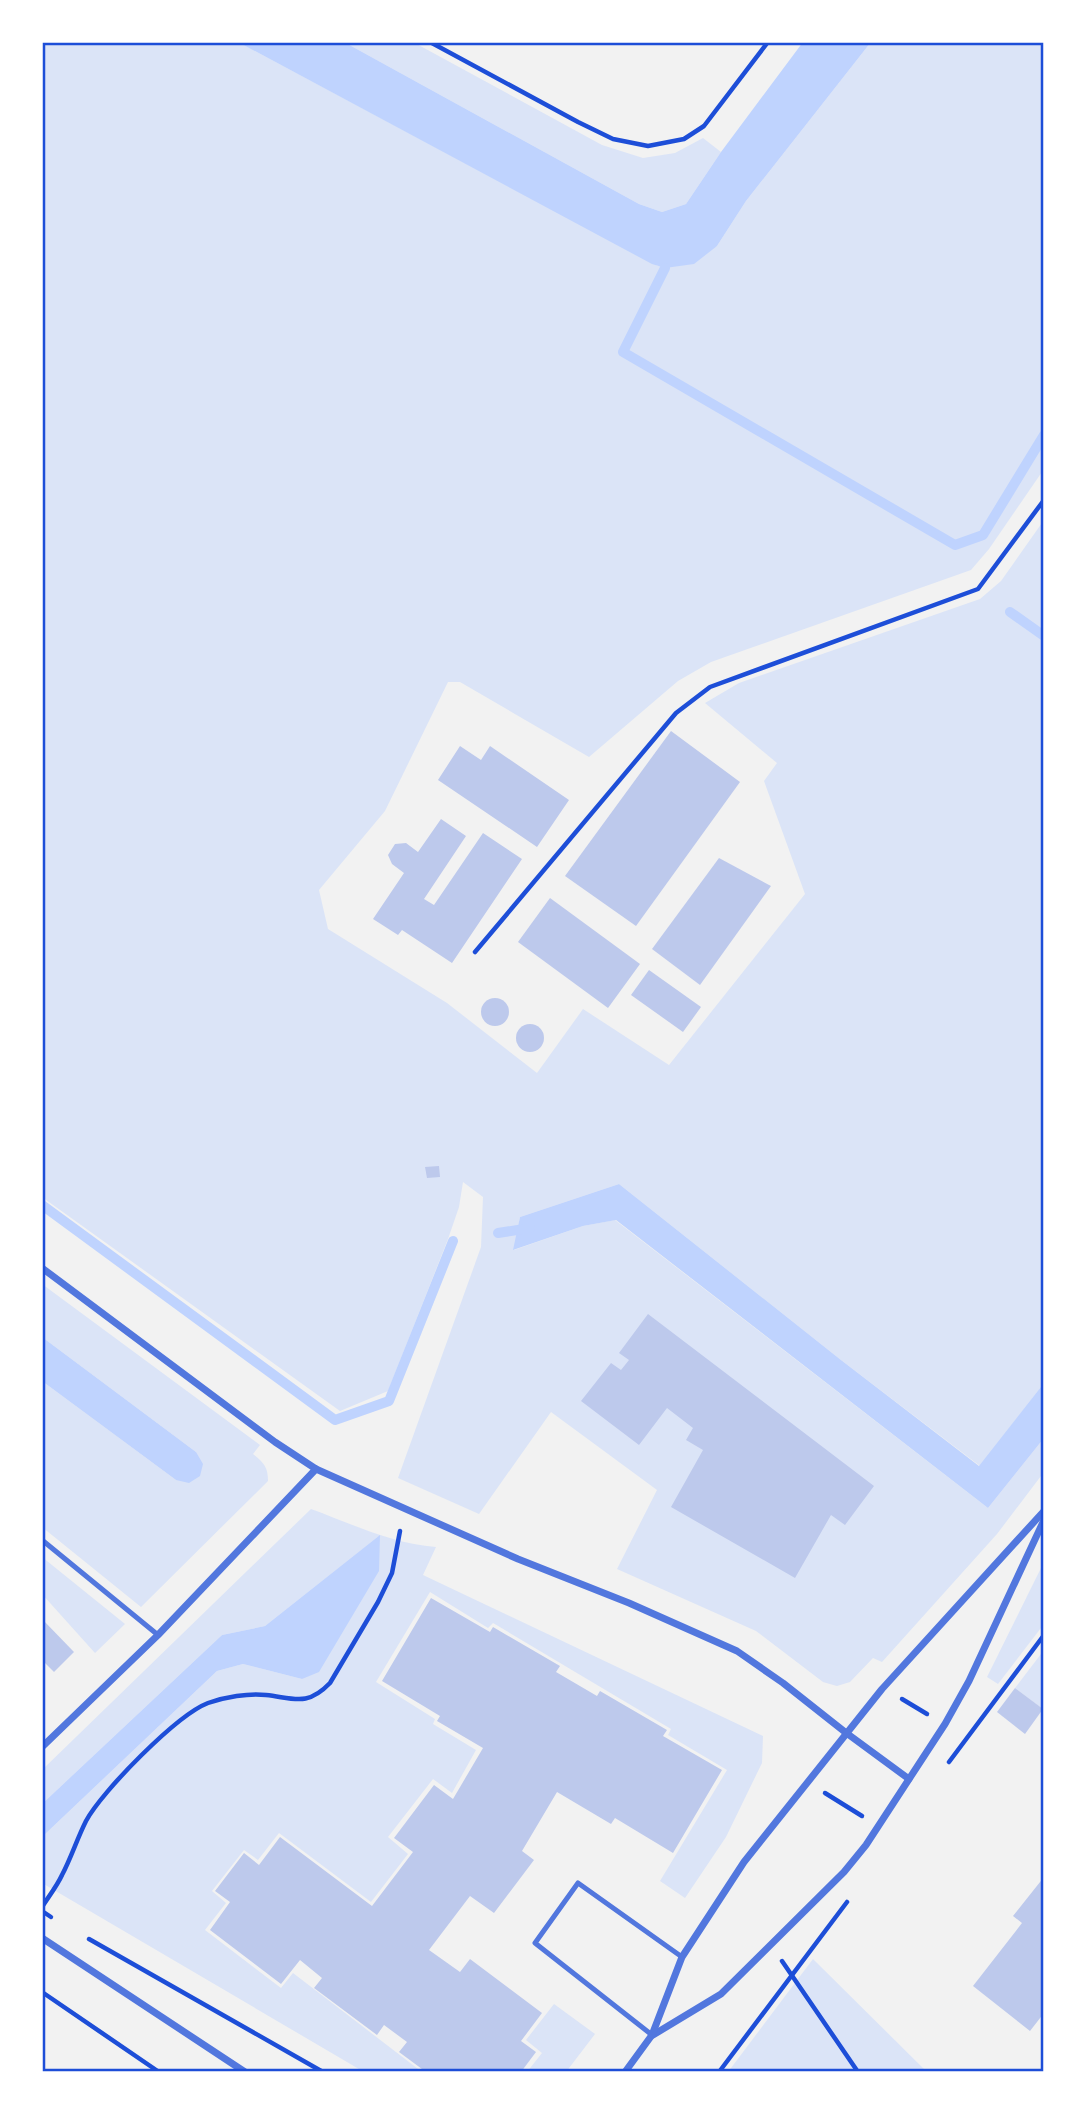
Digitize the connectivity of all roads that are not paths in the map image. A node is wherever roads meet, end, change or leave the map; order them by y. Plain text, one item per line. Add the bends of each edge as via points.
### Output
1 (42, 1268) edge
2 (316, 1469) junction
3 (1044, 1511) edge
4 (1044, 1520) edge
5 (42, 1540) edge
6 (158, 1635) junction
7 (845, 1732) junction
8 (42, 1747) edge
9 (909, 1779) junction
10 (42, 1938) edge
11 (682, 1957) junction
12 (652, 2035) junction
13 (245, 2072) edge
14 (625, 2072) edge

1 - 2 street
2 - 6 street
2 - 7 street via 737,1651
3 - 7 street
4 - 9 street via 969,1681
5 - 6 lane
6 - 8 street
7 - 9 street
7 - 11 street via 744,1861
9 - 12 street via 844,1872 772,1946 721,1994
10 - 13 street
11 - 12 street
11 - 12 lane via 578,1883 535,1943
12 - 14 street

